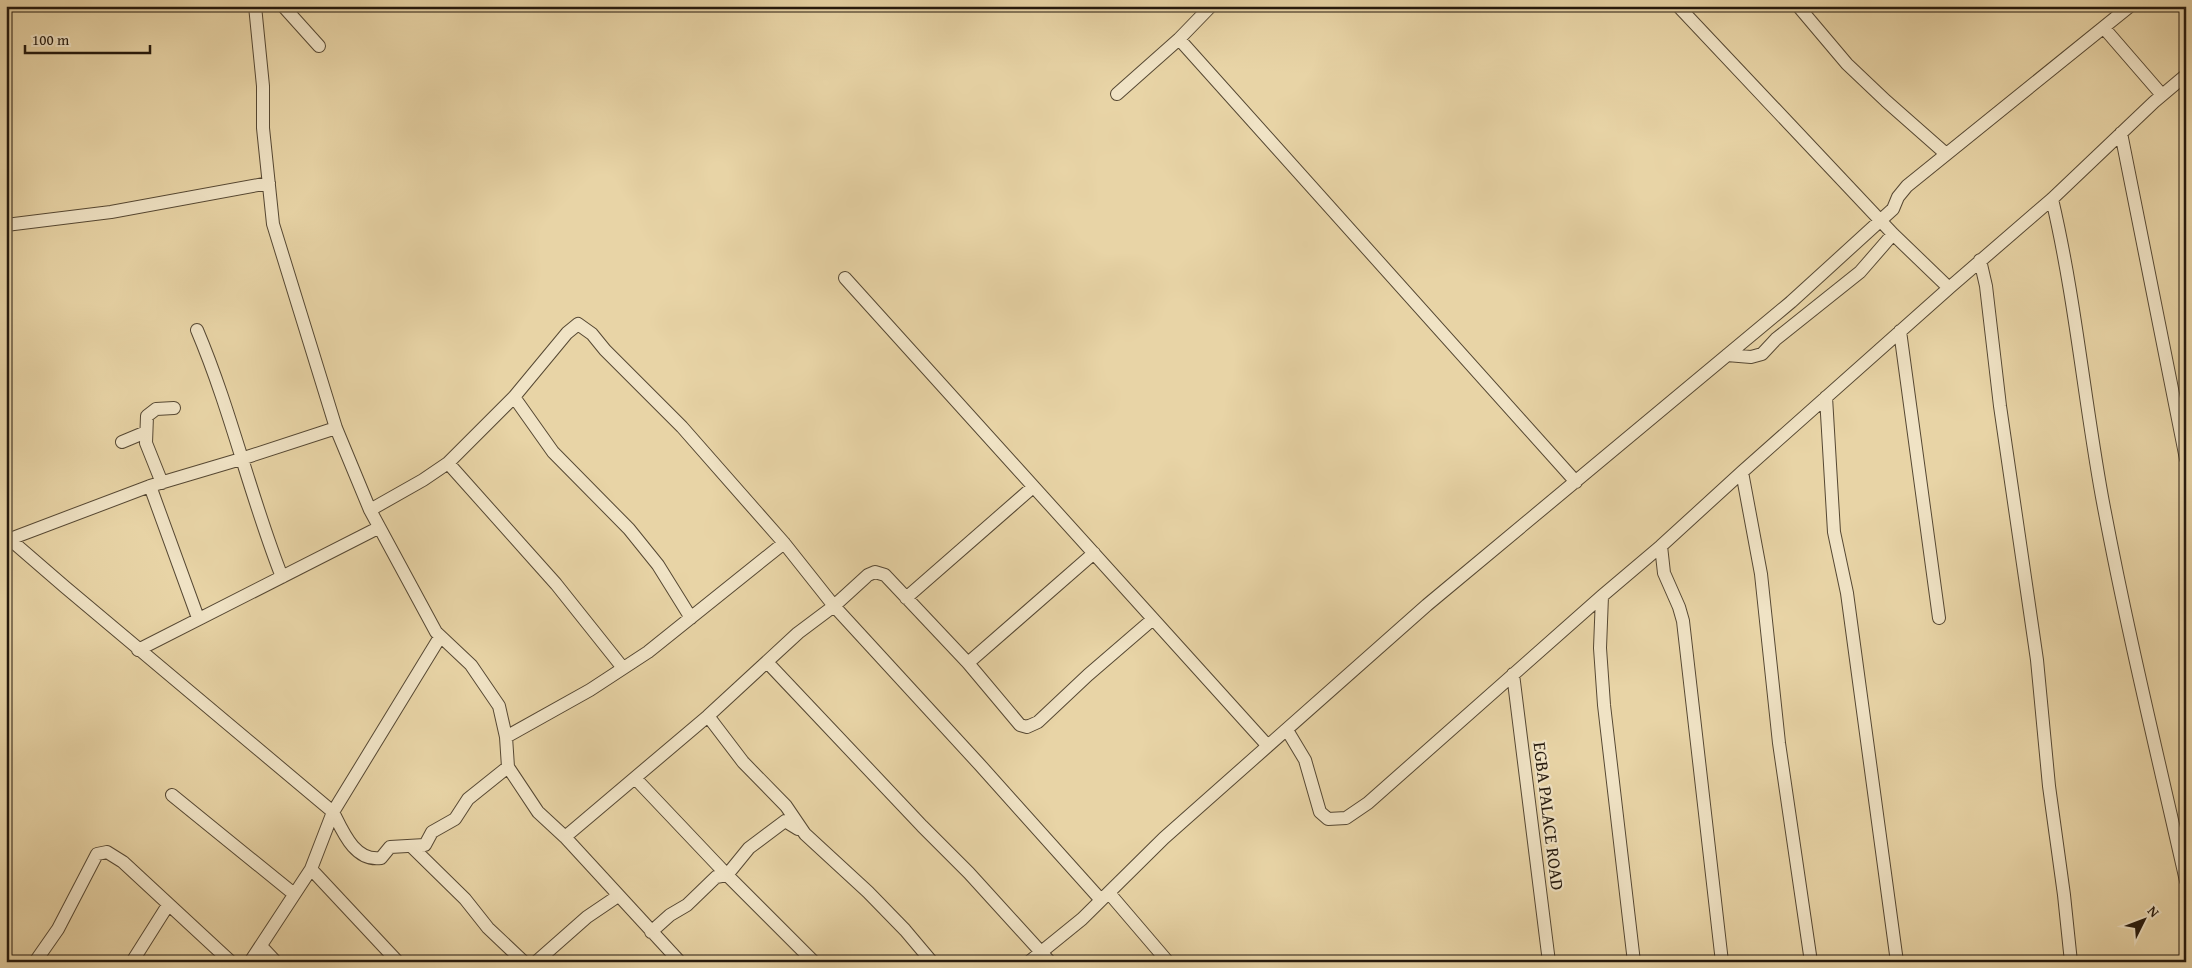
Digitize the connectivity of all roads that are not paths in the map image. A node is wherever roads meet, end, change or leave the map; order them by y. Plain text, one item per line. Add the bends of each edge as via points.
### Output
1 (255, 6) edge
2 (283, 6) edge
3 (1211, 6) edge
4 (1678, 6) edge
5 (1798, 6) edge
6 (2130, 6) edge
7 (2104, 28) junction
8 (1179, 39) junction
9 (319, 46) dead end
10 (2186, 75) edge
11 (1117, 94) dead end
12 (2162, 95) junction
13 (2121, 134) junction
14 (1945, 153) junction
15 (269, 183) junction
16 (2052, 199) junction
17 (1882, 220) junction
18 (6, 225) edge
19 (1893, 234) junction
20 (1980, 260) junction
21 (845, 278) dead end
22 (1949, 288) junction
23 (197, 330) dead end
24 (1900, 331) junction
25 (1728, 355) junction
26 (514, 397) junction
27 (1826, 397) junction
28 (174, 408) dead end
29 (336, 428) junction
30 (146, 432) junction
31 (122, 442) dead end
32 (2186, 459) edge
33 (241, 460) junction
34 (448, 463) junction
35 (1742, 472) junction
36 (1576, 482) junction
37 (156, 484) junction
38 (1033, 487) junction
39 (370, 510) junction
40 (378, 528) junction
41 (8, 538) edge
42 (784, 543) junction
43 (1661, 546) junction
44 (1094, 553) junction
45 (282, 577) junction
46 (1602, 596) junction
47 (906, 598) junction
48 (834, 606) junction
49 (198, 618) junction
50 (691, 618) junction
51 (1939, 618) dead end
52 (1153, 619) junction
53 (440, 637) junction
54 (138, 650) junction
55 (767, 662) junction
56 (968, 663) junction
57 (623, 668) junction
58 (1513, 674) junction
59 (708, 716) junction
60 (1287, 730) junction
61 (506, 737) junction
62 (1267, 745) junction
63 (508, 766) junction
64 (635, 778) junction
65 (172, 795) dead end
66 (333, 812) junction
67 (565, 837) junction
68 (412, 847) junction
69 (311, 869) junction
70 (727, 875) junction
71 (2186, 881) edge
72 (294, 894) junction
73 (618, 896) junction
74 (1105, 897) junction
75 (168, 905) junction
76 (890, 920) dead end
77 (651, 932) junction
78 (261, 946) junction
79 (1045, 957) edge
80 (35, 962) edge
81 (132, 962) edge
82 (230, 962) edge
83 (250, 962) edge
84 (276, 962) edge
85 (398, 962) edge
86 (524, 962) edge
87 (536, 962) edge
88 (680, 962) edge
89 (814, 962) edge
90 (932, 962) edge
91 (1029, 962) edge
92 (1168, 962) edge
93 (1549, 962) edge
94 (1634, 962) edge
95 (1722, 962) edge
96 (1811, 962) edge
97 (1897, 962) edge
98 (2071, 962) edge

1 - 15 street
2 - 9 street
3 - 8 street
4 - 17 street
5 - 14 street via 1847,64
6 - 7 street
7 - 12 street
7 - 14 street
8 - 11 street
8 - 36 street
10 - 12 street
12 - 13 street
13 - 16 street
13 - 32 street
14 - 17 street via 1907,186
15 - 18 street via 111,212
15 - 29 street via 276,236
16 - 20 street
16 - 71 street via 2065,255 2102,498
17 - 19 street
17 - 25 street
19 - 22 street
19 - 25 street via 1860,272 1776,339 1762,354 1752,357
20 - 22 street
20 - 98 street via 2037,660
21 - 38 street
22 - 24 street
23 - 33 street via 215,373
24 - 27 street
24 - 51 street
25 - 36 street
26 - 34 street
26 - 42 street via 578,324 592,334 682,427
26 - 50 street via 553,452 629,529 658,565
27 - 35 street
27 - 97 street via 1834,532 1847,593
28 - 30 street via 156,409 147,416
29 - 33 street
29 - 39 street
30 - 31 street
30 - 37 street
33 - 37 street
33 - 45 street
34 - 39 street
34 - 57 street via 556,584
35 - 43 street
35 - 96 street via 1761,574 1779,743
36 - 60 street via 1427,605
37 - 41 street
37 - 49 street
38 - 44 street
38 - 47 street
39 - 40 street
40 - 45 street
40 - 53 street
41 - 54 street
42 - 48 street
42 - 50 street
43 - 46 street
43 - 95 street via 1664,573 1683,621
44 - 52 street
44 - 56 street
45 - 49 street
46 - 58 street
46 - 94 street via 1600,648 1604,705
47 - 48 street via 884,576 875,572
47 - 56 street
48 - 55 street
48 - 74 street
49 - 54 street
50 - 57 street
52 - 56 street via 1038,722 1027,727 1020,725
52 - 62 street
53 - 61 street via 471,666 499,706
53 - 66 street
54 - 66 street
55 - 59 street
55 - 79 street
57 - 61 street
58 - 60 street via 1368,803 1346,818 1328,819 1320,812 1305,760
58 - 93 street, EGBA PALACE ROAD
59 - 64 street
59 - 90 street via 743,762 786,806 805,834 868,892
60 - 62 street
61 - 63 street
62 - 74 street via 1164,838
63 - 67 street via 538,812
63 - 68 street via 468,799 455,819 432,832 425,845
64 - 67 street
64 - 70 street
65 - 72 street
66 - 68 street via 349,842 371,860 381,858 390,847
66 - 69 street
67 - 73 street
68 - 86 street
69 - 72 street
69 - 85 street
70 - 76 street via 749,848 785,821 794,824
70 - 77 street via 716,878
70 - 89 street
72 - 78 street
73 - 77 street
73 - 87 street via 581,922
74 - 79 street
74 - 92 street
75 - 80 street via 123,862 107,852 97,854 58,929
75 - 81 street
75 - 82 street
77 - 88 street
78 - 83 street
78 - 84 street
79 - 91 street

